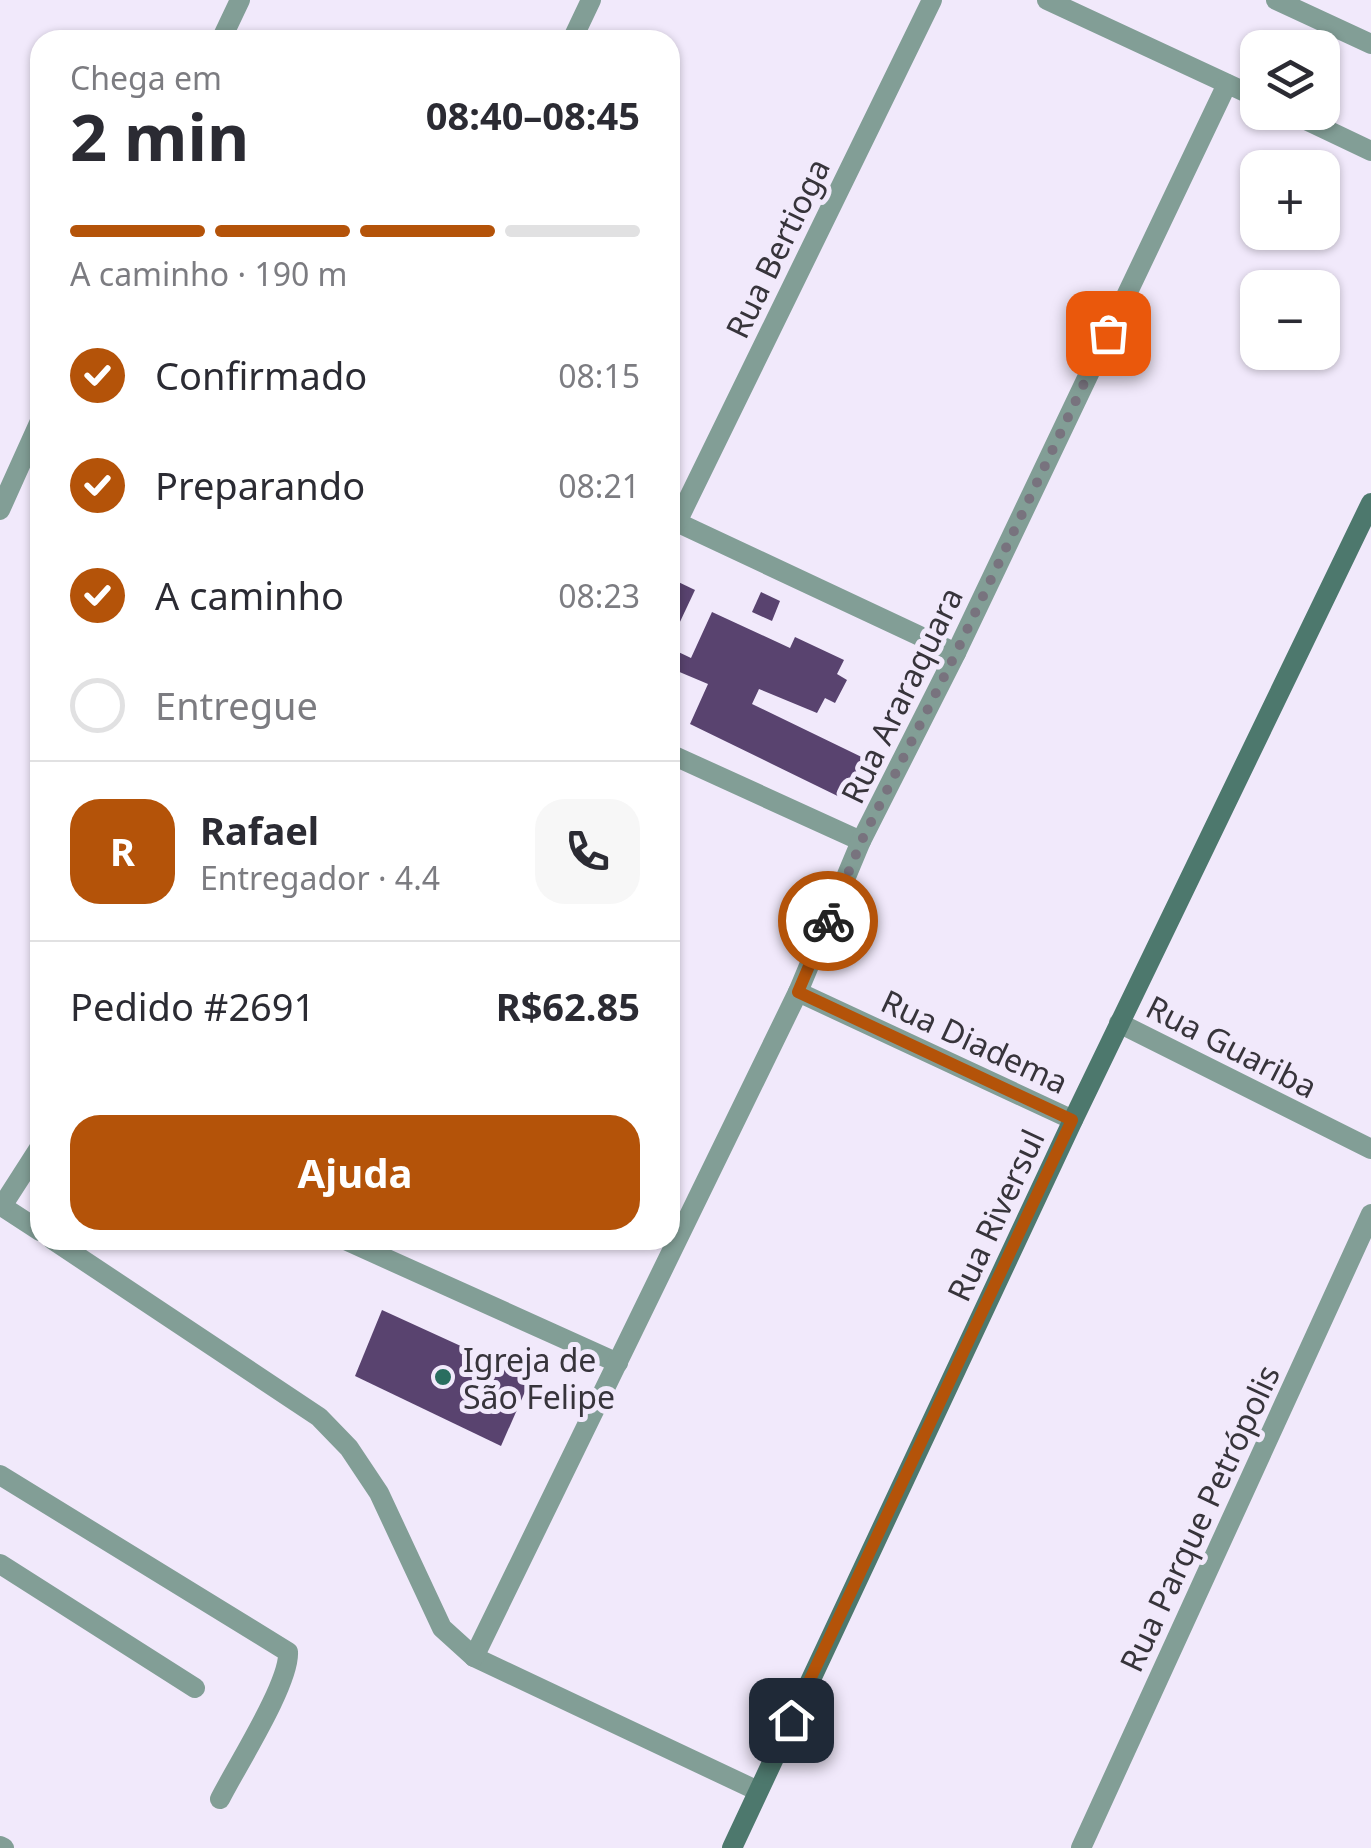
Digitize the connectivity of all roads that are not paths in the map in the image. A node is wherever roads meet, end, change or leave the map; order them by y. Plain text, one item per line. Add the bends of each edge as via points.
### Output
1 (240, 0) edge
2 (591, 0) edge
3 (932, 0) edge
4 (1047, 0) edge
5 (1276, 0) edge
6 (225, 30) edge
7 (577, 30) edge
8 (1371, 44) edge
9 (1227, 84) junction
10 (1240, 90) edge
11 (1328, 130) edge
12 (1371, 150) edge
13 (30, 442) edge
14 (1, 503) edge
15 (1371, 503) edge
16 (680, 506) edge
17 (680, 523) edge
18 (956, 653) junction
19 (680, 758) edge
20 (862, 840) junction
21 (798, 992) junction
22 (1119, 1023) junction
23 (1072, 1120) junction
24 (1371, 1149) edge
25 (30, 1162) edge
26 (1, 1206) edge
27 (1371, 1214) edge
28 (30, 1225) edge
29 (680, 1235) edge
30 (68, 1250) edge
31 (367, 1250) edge
32 (673, 1250) edge
33 (1362, 1258) edge
34 (618, 1363) junction
35 (0, 1475) edge
36 (0, 1564) edge
37 (474, 1658) junction
38 (194, 1688) dead end
39 (758, 1791) junction
40 (220, 1798) dead end
41 (732, 1848) edge
42 (1081, 1848) edge

1 - 6 street
2 - 7 street
3 - 16 street, Rua Bertioga
4 - 9 street
5 - 8 street
9 - 10 street
9 - 18 street, Rua Araraquara
11 - 12 street
13 - 14 street
15 - 22 street, Rua Riversul
17 - 18 street
18 - 20 street, Rua Araraquara
19 - 20 street
20 - 21 street, Rua Araraquara
21 - 23 street, Rua Diadema
21 - 29 street, Rua Araraquara
22 - 23 street, Rua Riversul
22 - 24 street, Rua Guariba
23 - 39 street, Rua Riversul
25 - 26 street
26 - 28 street
27 - 33 street, Rua Parque Petrópolis
30 - 37 street via 319,1417 380,1492 442,1628
31 - 34 street
32 - 34 street, Rua Araraquara
33 - 42 street, Rua Parque Petrópolis
34 - 37 street, Rua Araraquara
35 - 40 street via 288,1652 275,1694
36 - 38 street
37 - 39 street
39 - 41 street, Rua Riversul

